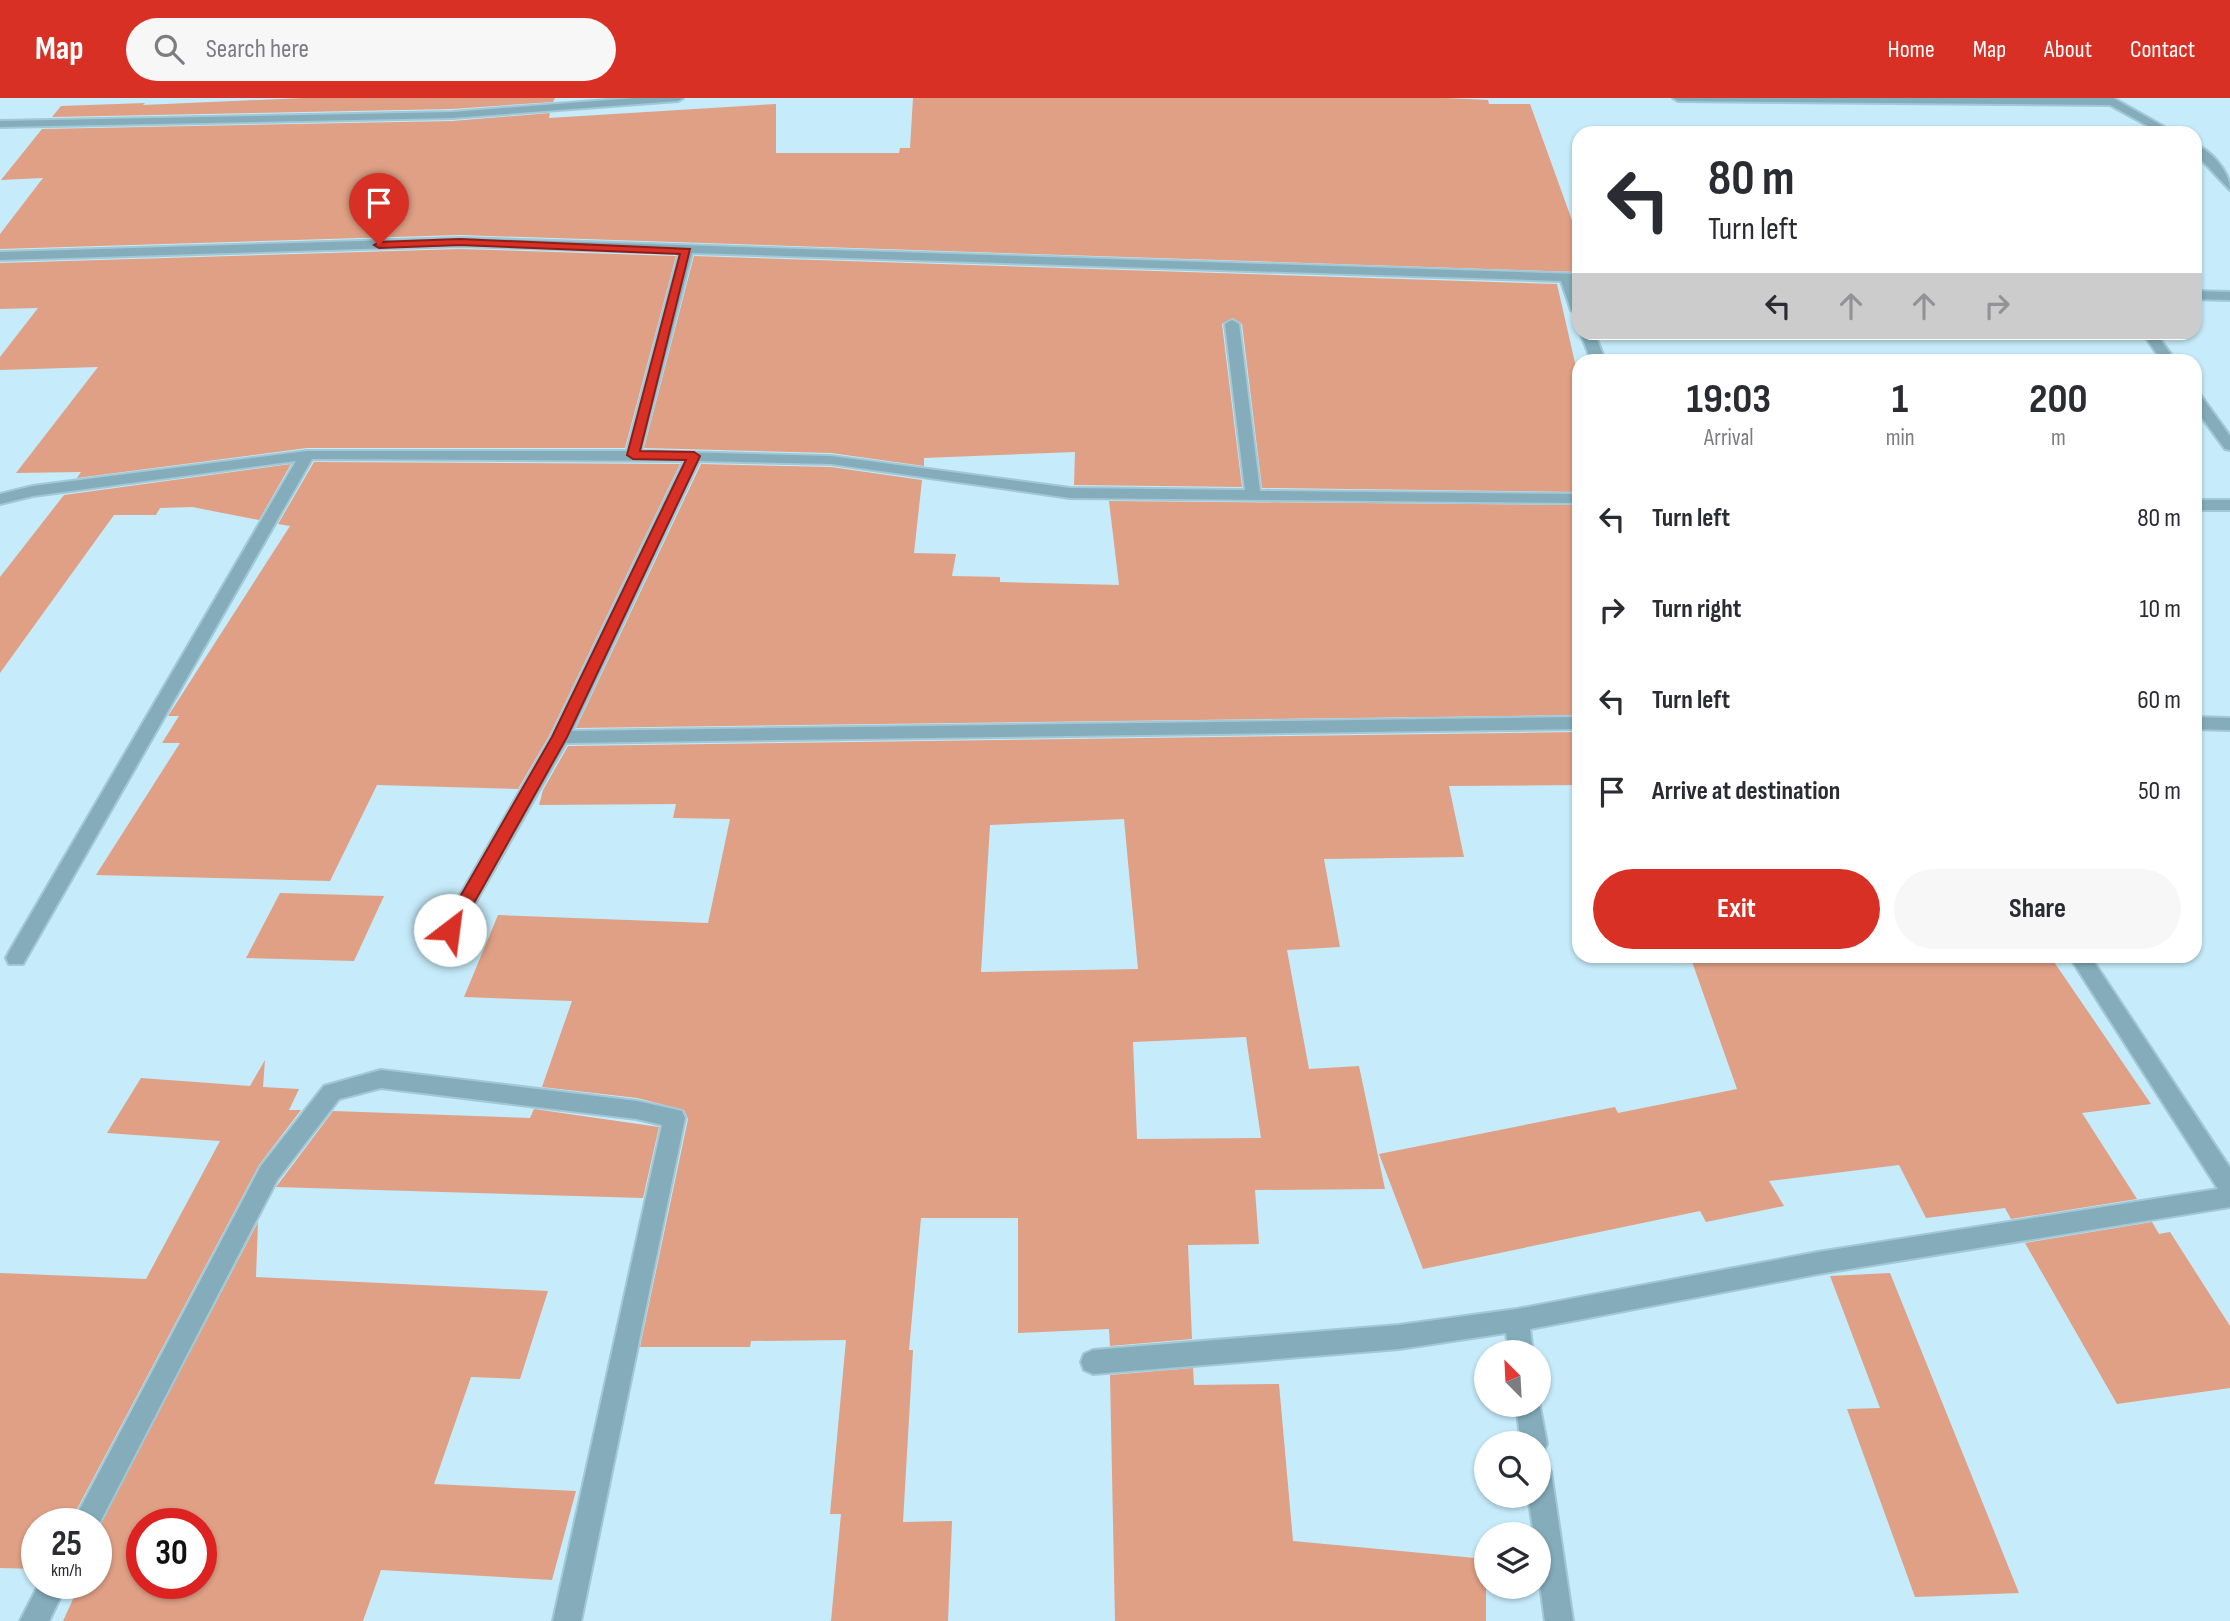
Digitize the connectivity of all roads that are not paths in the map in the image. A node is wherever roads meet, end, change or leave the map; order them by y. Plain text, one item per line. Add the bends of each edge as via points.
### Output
1 (678, 98) edge
2 (1678, 98) edge
3 (2109, 99) edge
4 (0, 124) edge
5 (2157, 126) edge
6 (2202, 152) edge
7 (2230, 186) edge
8 (686, 251) junction
9 (0, 256) edge
10 (1572, 278) edge
11 (2202, 295) edge
12 (2230, 296) edge
13 (1232, 324) dead end
14 (2202, 408) edge
15 (2230, 446) edge
16 (307, 455) junction
17 (633, 455) junction
18 (694, 456) junction
19 (1253, 496) junction
20 (0, 499) edge
21 (1572, 499) edge
22 (2202, 505) edge
23 (2230, 505) edge
24 (1572, 723) edge
25 (2202, 723) edge
26 (2230, 724) edge
27 (559, 737) junction
28 (450, 930) dead end
29 (16, 958) dead end
30 (2084, 963) edge
31 (2230, 1187) edge
32 (2230, 1197) edge
33 (1517, 1320) junction
34 (1519, 1340) edge
35 (1093, 1362) dead end
36 (93, 1508) edge
37 (1543, 1508) edge
38 (45, 1599) edge
39 (34, 1621) edge
40 (567, 1621) edge
41 (1559, 1621) edge

1 - 4 street via 452,115
2 - 3 street
3 - 5 street
6 - 7 street
8 - 9 street via 460,242
8 - 10 street
8 - 17 street
11 - 12 street
13 - 19 street
14 - 15 street
16 - 17 street
16 - 20 street
16 - 29 street
17 - 18 street
18 - 19 street via 831,460 1070,494
18 - 27 street
19 - 21 street
22 - 23 street
24 - 27 street
25 - 26 street
27 - 28 street
30 - 31 street
32 - 33 street via 1818,1264
33 - 34 street
33 - 35 street via 1399,1337
36 - 40 street via 270,1173 332,1092 382,1079 649,1112 674,1118
37 - 41 street
38 - 39 street

